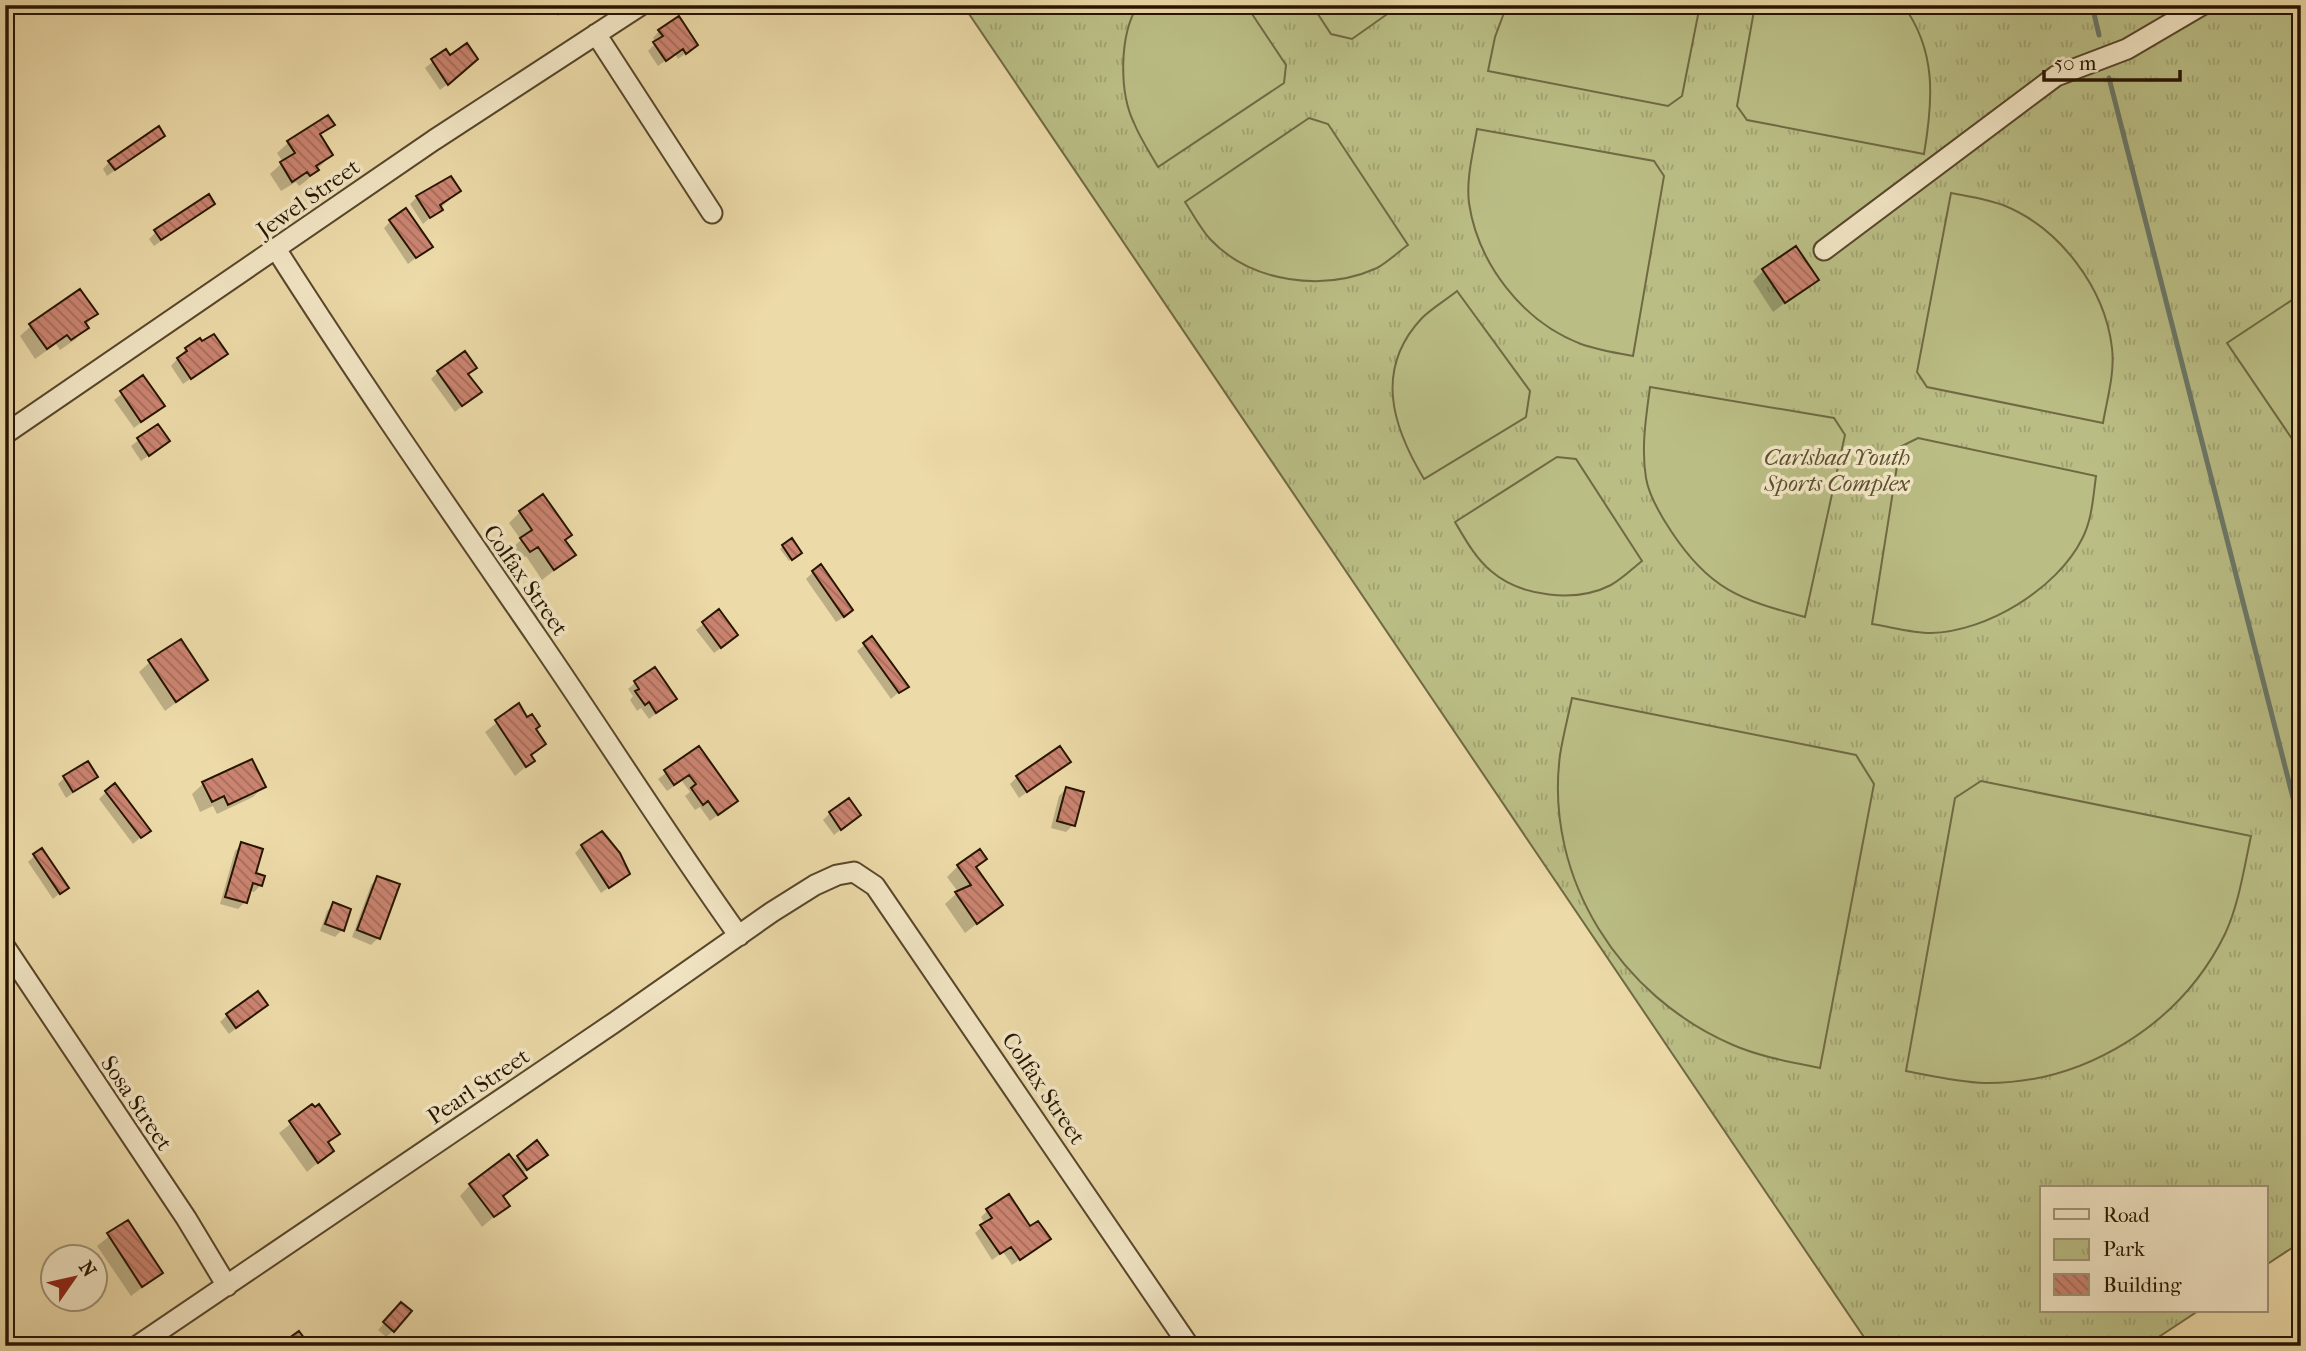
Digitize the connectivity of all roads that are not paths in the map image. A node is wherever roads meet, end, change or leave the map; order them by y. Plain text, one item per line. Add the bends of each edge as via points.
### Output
1 (641, 5) edge
2 (2202, 5) edge
3 (596, 34) junction
4 (712, 213) dead end
5 (276, 249) junction
6 (1824, 250) dead end
7 (5, 434) edge
8 (848, 873) joint
9 (739, 936) junction
10 (5, 947) edge
11 (227, 1286) junction
12 (137, 1346) edge
13 (1189, 1346) edge

1 - 3 street, Jewel Street
2 - 6 street via 2127,49 2056,76
3 - 4 street
3 - 5 street, Jewel Street
5 - 7 street, Jewel Street
5 - 9 street, Colfax Street via 398,438
8 - 9 street, Pearl Street via 793,898
8 - 13 street, Colfax Street via 862,875 875,886
9 - 11 street, Pearl Street
10 - 11 street, Sosa Street
11 - 12 street, Pearl Street

